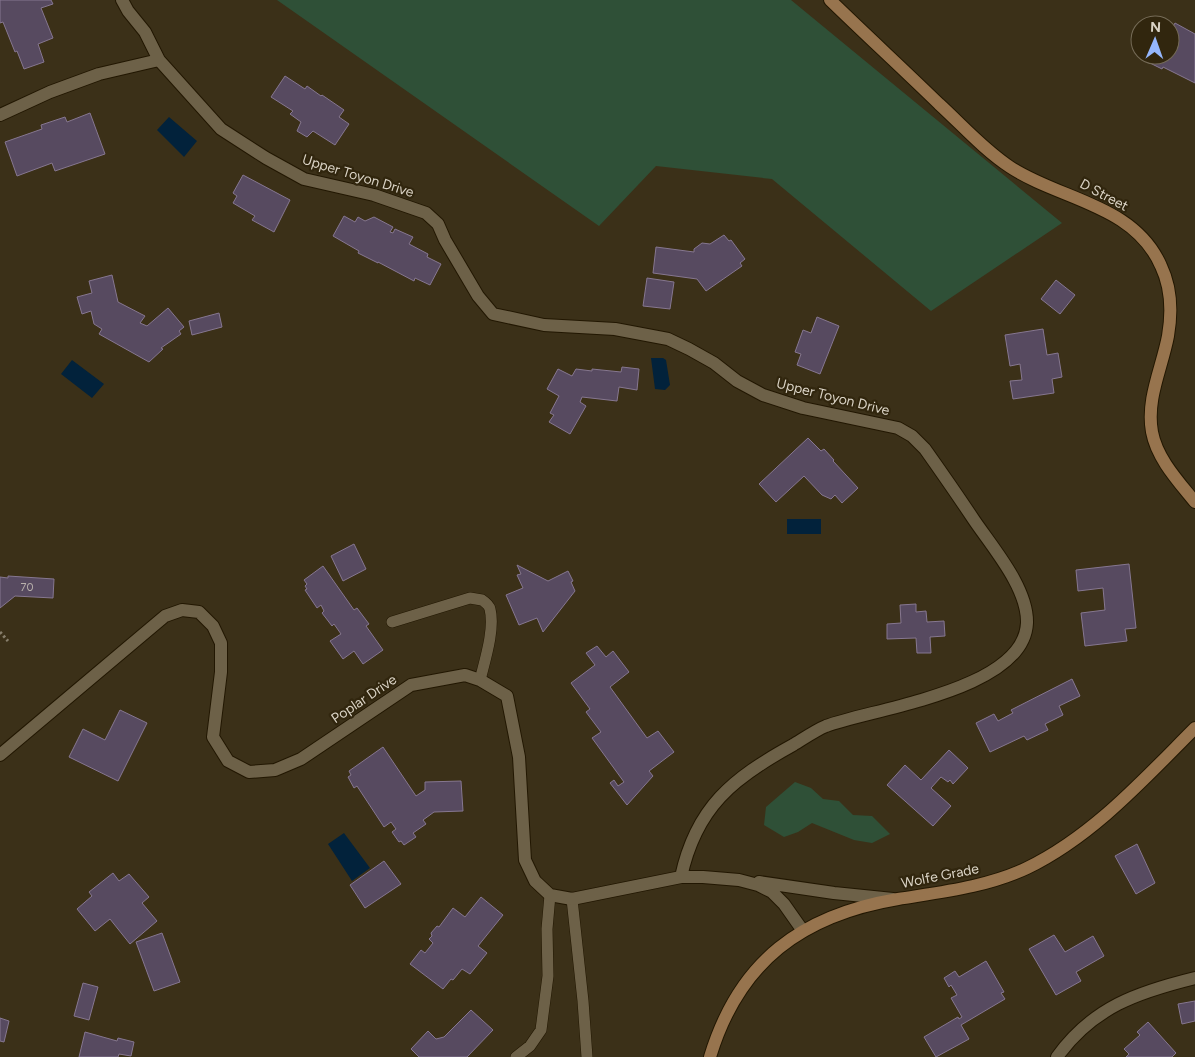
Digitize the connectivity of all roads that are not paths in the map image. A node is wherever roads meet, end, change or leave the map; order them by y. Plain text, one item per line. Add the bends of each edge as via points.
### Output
1 (122, 0) edge
2 (830, 0) edge
3 (159, 60) junction
4 (0, 115) edge
5 (1191, 494) edge
6 (1195, 502) edge
7 (392, 622) dead end
8 (480, 680) junction
9 (1195, 728) edge
10 (0, 754) edge
11 (681, 877) junction
12 (738, 880) junction
13 (550, 895) junction
14 (572, 899) junction
15 (898, 899) junction
16 (803, 931) junction
17 (1195, 978) edge
18 (516, 1057) edge
19 (587, 1057) edge
20 (710, 1057) edge
21 (1057, 1057) edge

1 - 3 street, Upper Toyon Drive via 145,32
2 - 5 street, D Street via 1009,166 1102,208 1134,229 1150,247 1166,280 1170,308 1168,338 1151,404 1152,432 1162,457
3 - 4 street via 99,74
3 - 11 street, Upper Toyon Drive via 221,129 266,158 304,179 374,195 426,213 438,224 478,296 493,314 544,325 615,329 668,339 714,363 736,381 763,395 803,408 898,428 912,436 925,449 1002,561 1016,583 1027,623 1024,640 1016,653 996,669 959,688 824,727 769,758 736,781 708,810 691,842
5 - 6 street, D Street
7 - 8 lane via 470,598 482,600 490,607 491,623
8 - 10 street, Poplar Drive via 465,675 411,685 301,760 275,770 249,772 228,761 214,737 221,643 213,626 199,612 182,610 165,616
8 - 13 street, Poplar Drive via 507,696 519,757 525,860 535,881
9 - 15 street, Wolfe Grade via 1107,814 1049,856 1025,869 987,882
11 - 12 street
11 - 14 street
12 - 15 street
12 - 16 street via 772,892
13 - 14 street
13 - 18 lane via 548,976 541,1030 530,1046
14 - 19 lane
15 - 16 street, Wolfe Grade via 844,912
16 - 20 street, Wolfe Grade via 771,954 740,990 724,1018
17 - 21 street via 1133,997 1104,1011 1081,1029

